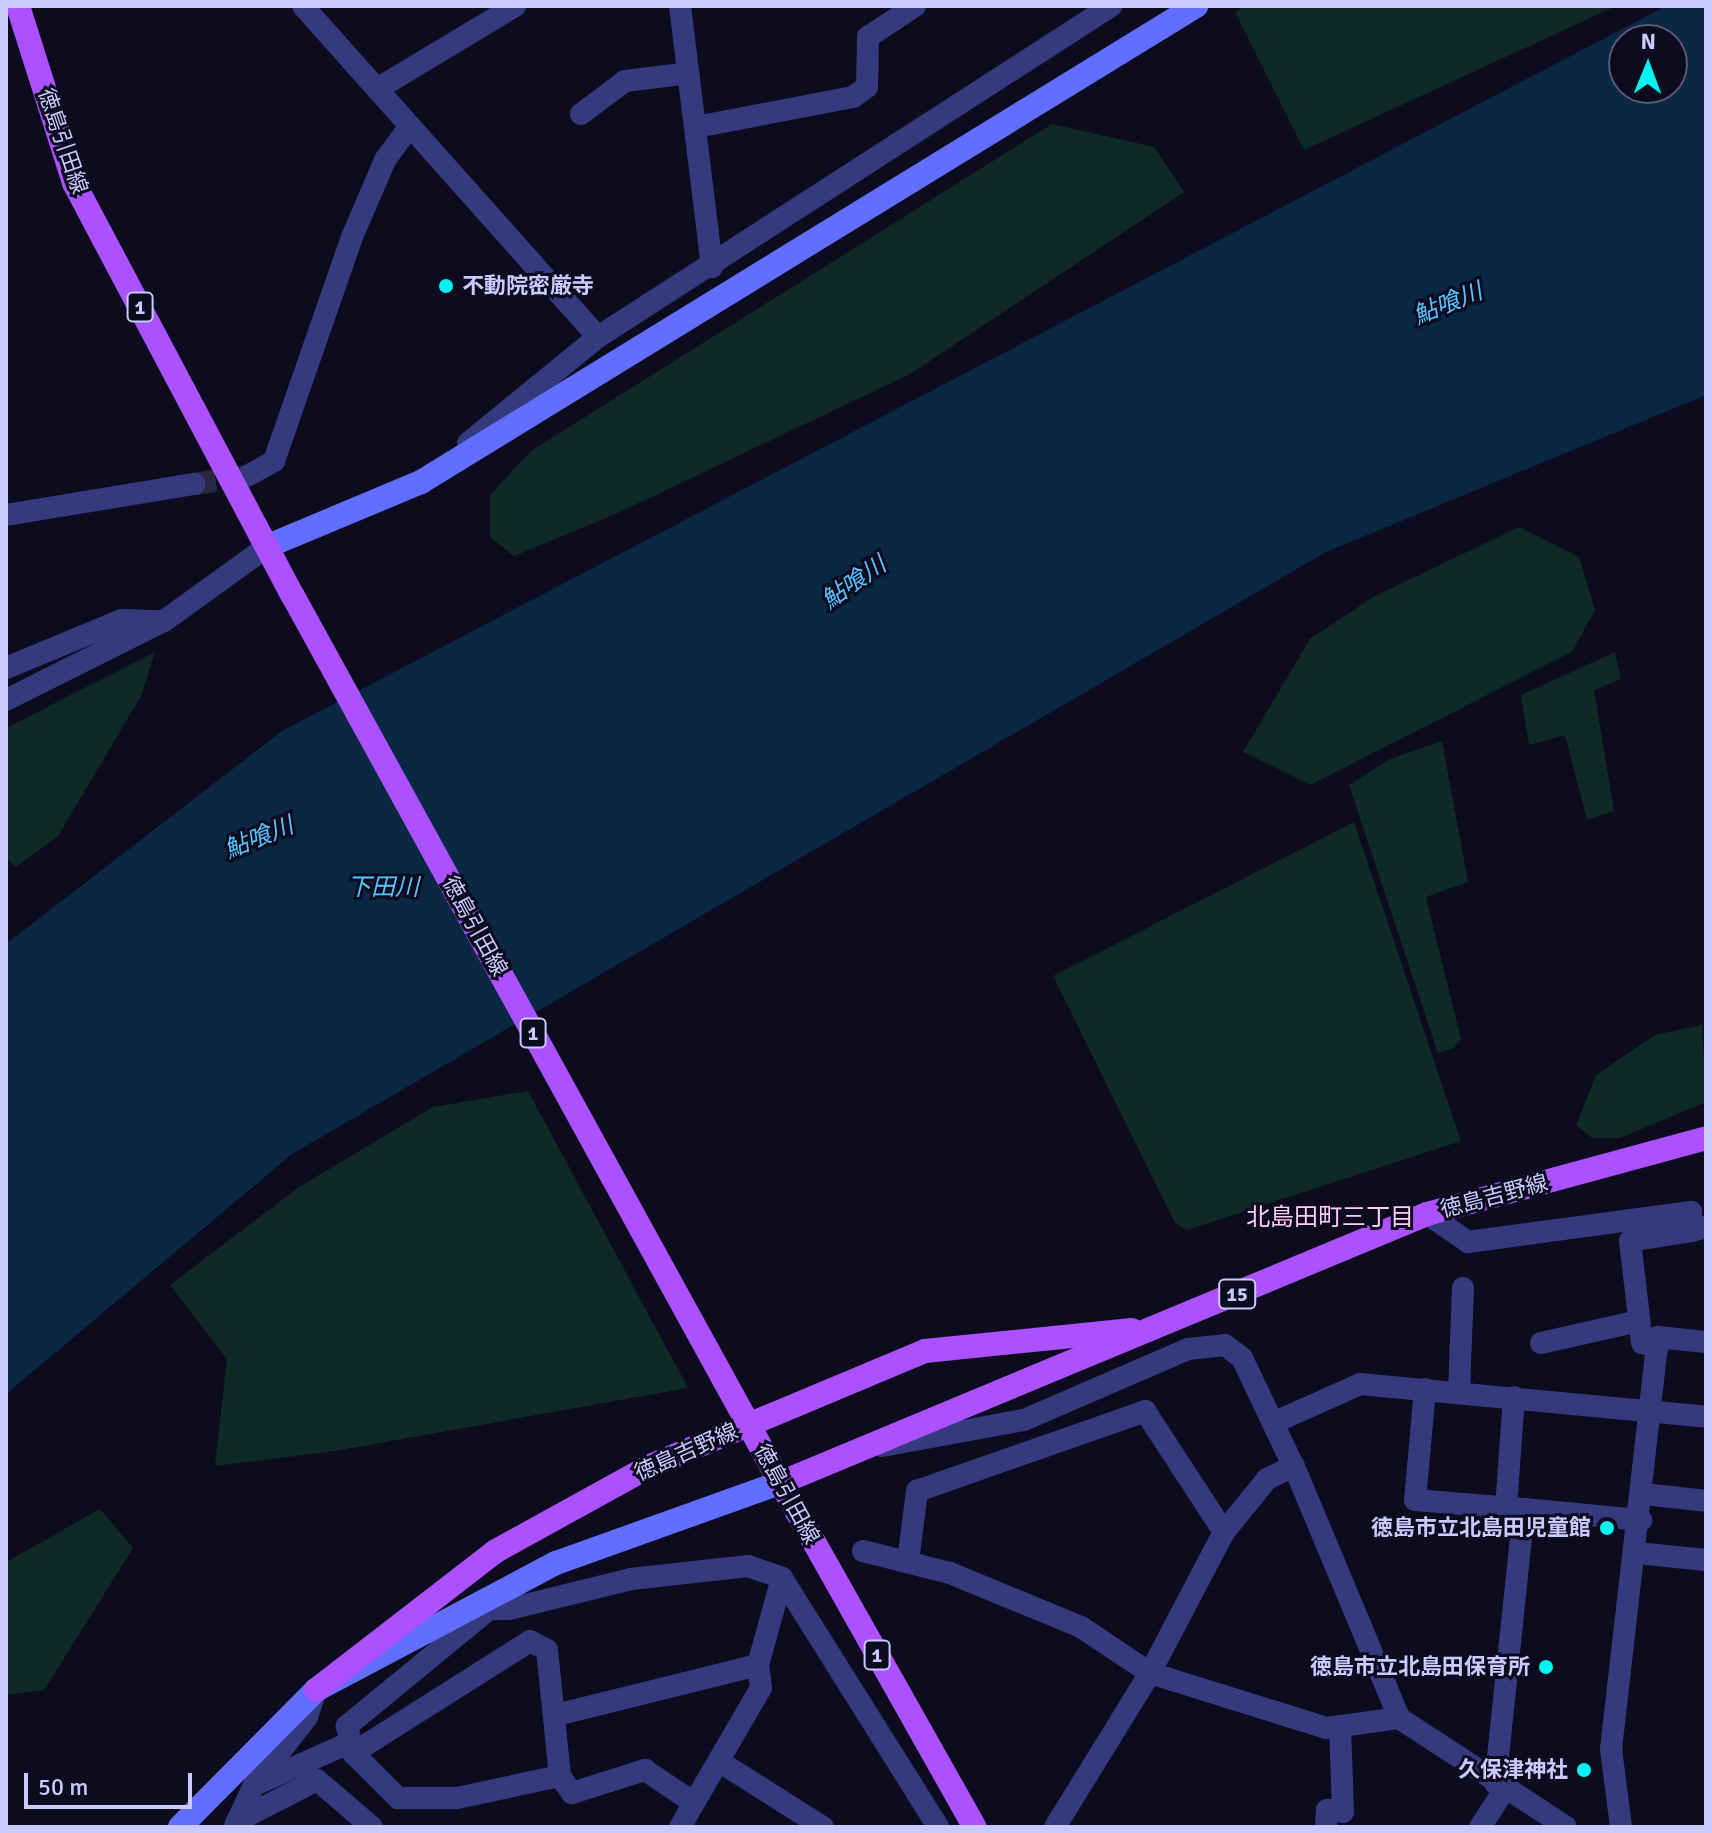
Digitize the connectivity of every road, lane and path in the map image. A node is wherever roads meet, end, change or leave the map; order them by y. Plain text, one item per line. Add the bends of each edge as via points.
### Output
1 (18, 6) edge
2 (303, 6) edge
3 (515, 6) edge
4 (680, 6) edge
5 (915, 6) edge
6 (1111, 6) edge
7 (1196, 6) edge
8 (689, 73) junction
9 (377, 89) junction
10 (581, 114) dead end
11 (410, 126) junction
12 (696, 127) junction
13 (712, 267) junction
14 (598, 337) junction
15 (249, 475) tunnel mouth
16 (421, 482) junction
17 (194, 484) tunnel mouth
18 (6, 515) edge
19 (268, 546) junction
20 (164, 621) junction
21 (6, 668) edge
22 (6, 700) edge
23 (1706, 1138) edge
24 (1427, 1214) junction
25 (1699, 1229) edge
26 (1463, 1288) dead end
27 (1639, 1321) junction
28 (1155, 1328) junction
29 (1706, 1342) edge
30 (1541, 1343) dead end
31 (1658, 1347) junction
32 (1425, 1389) junction
33 (1459, 1391) junction
34 (1514, 1397) junction
35 (1653, 1411) junction
36 (1706, 1417) edge
37 (1273, 1423) junction
38 (848, 1452) junction
39 (1294, 1466) junction
40 (777, 1477) junction
41 (1644, 1494) junction
42 (1706, 1501) edge
43 (1515, 1509) junction
44 (1641, 1520) junction
45 (1224, 1532) junction
46 (863, 1551) dead end
47 (1637, 1553) junction
48 (1706, 1560) edge
49 (908, 1562) junction
50 (782, 1578) junction
51 (477, 1610) junction
52 (758, 1665) junction
53 (1150, 1673) junction
54 (316, 1690) junction
55 (556, 1715) junction
56 (1399, 1718) junction
57 (1340, 1726) junction
58 (352, 1747) junction
59 (720, 1762) junction
60 (560, 1776) junction
61 (254, 1785) junction
62 (1500, 1786) junction
63 (694, 1803) junction
64 (236, 1824) edge
65 (180, 1827) edge
66 (372, 1827) edge
67 (680, 1827) edge
68 (823, 1827) edge
69 (938, 1827) edge
70 (975, 1827) edge
71 (1055, 1827) edge
72 (1326, 1827) edge
73 (1480, 1827) edge
74 (1566, 1827) edge
75 (1621, 1827) edge

1 - 19 main road, 徳島引田線 / 1 via 74,183
2 - 9 street
3 - 9 street
4 - 8 street
5 - 12 street via 868,37 867,87 853,97
6 - 13 street
7 - 16 street
8 - 10 street via 625,81
8 - 12 street
9 - 11 street
11 - 14 street
11 - 15 street via 385,160 352,237 274,461
12 - 13 street
13 - 14 street
14 - 16 street
16 - 19 street
17 - 18 street
19 - 20 street
19 - 40 main road, 徳島引田線 / 1, bridge
20 - 21 street via 122,620
20 - 22 street
23 - 24 main road, 徳島吉野線 / 15
24 - 25 street via 1468,1242 1691,1212
24 - 28 main road, 徳島吉野線 / 15
25 - 27 street via 1630,1241
26 - 33 street
27 - 30 street
27 - 31 street via 1642,1343
28 - 38 main road, 徳島吉野線 / 15
28 - 54 main road, 徳島吉野線 / 15 via 925,1351 650,1466 496,1551
29 - 31 street via 1658,1337
31 - 35 street
32 - 33 street
32 - 37 street via 1360,1384
32 - 43 street via 1415,1500
33 - 34 street
34 - 35 street
34 - 43 street
35 - 36 street
35 - 41 street
37 - 38 street via 1242,1358 1225,1345 1188,1349 1024,1420
37 - 39 street
38 - 40 main road, 徳島吉野線 / 15
39 - 45 street via 1267,1479
39 - 56 street
40 - 51 street via 556,1563
40 - 70 main road, 徳島引田線 / 1
41 - 42 street
41 - 44 street
43 - 44 street
43 - 62 street
44 - 47 street
45 - 49 street via 1145,1411 917,1491
45 - 53 street
46 - 49 street
47 - 48 street
47 - 75 street via 1611,1749
49 - 53 street via 950,1573 1081,1627
50 - 51 street via 748,1566 733,1567 631,1579
50 - 52 street
50 - 69 street
51 - 54 street
51 - 58 street via 347,1726
52 - 55 street
52 - 59 street via 761,1688
53 - 57 street via 1327,1728
53 - 71 street
54 - 61 street via 307,1717
54 - 65 street
55 - 58 street via 547,1650 530,1641
55 - 60 street
56 - 57 street
56 - 62 street
57 - 72 street via 1343,1812 1327,1810
58 - 60 street via 398,1798 457,1798
58 - 61 street
59 - 63 street
59 - 68 street
60 - 63 street via 572,1793 645,1770
61 - 64 street
62 - 73 street
62 - 74 street
63 - 67 street
64 - 66 street via 317,1780

